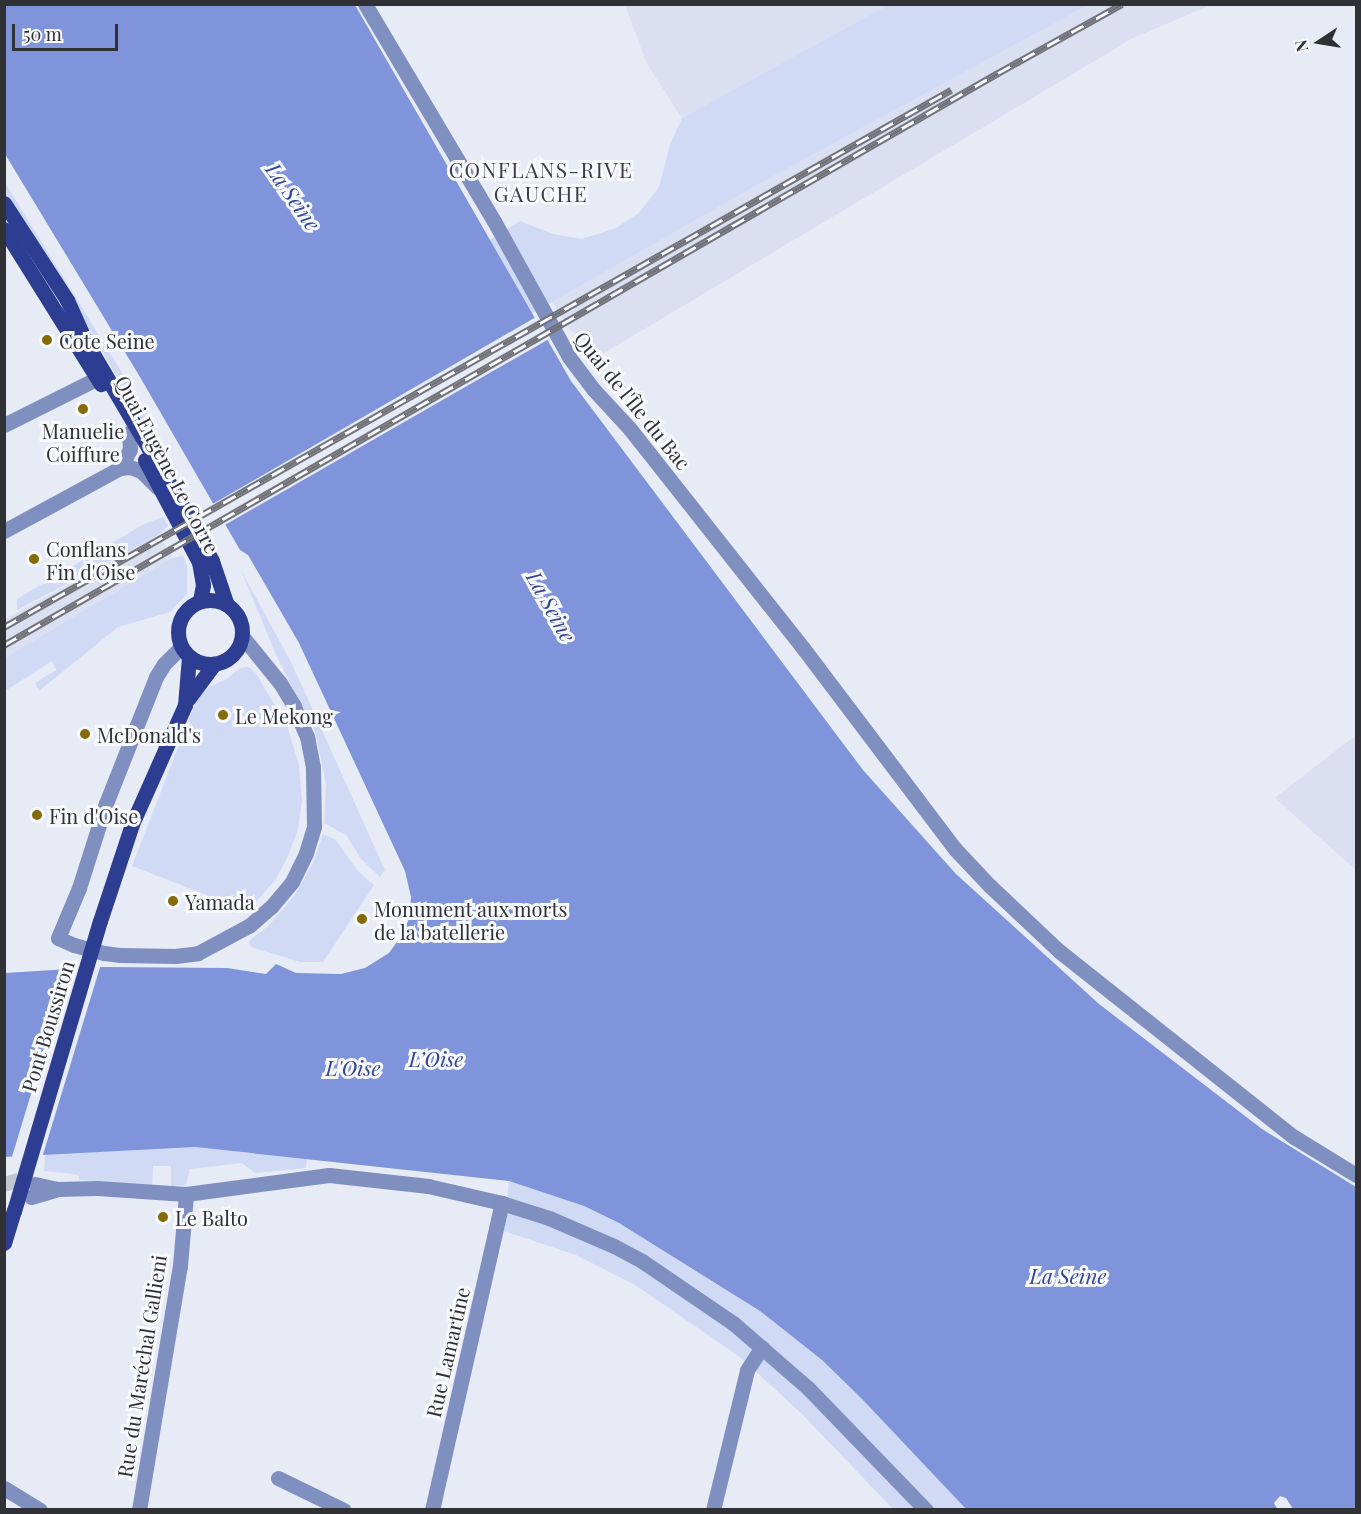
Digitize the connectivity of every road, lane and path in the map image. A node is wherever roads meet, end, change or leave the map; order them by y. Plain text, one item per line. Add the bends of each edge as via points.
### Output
1 (365, 4) edge
2 (4, 203) edge
3 (4, 213) edge
4 (4, 230) edge
5 (57, 283) junction
6 (98, 378) junction
7 (4, 425) edge
8 (129, 433) junction
9 (120, 468) junction
10 (159, 491) junction
11 (4, 531) edge
12 (200, 601) junction
13 (227, 605) junction
14 (242, 636) junction
15 (185, 652) junction
16 (214, 664) junction
17 (185, 705) junction
18 (1356, 1175) edge
19 (33, 1191) tunnel mouth
20 (186, 1194) junction
21 (502, 1203) junction
22 (4, 1243) edge
23 (762, 1347) junction
24 (278, 1478) dead end
25 (4, 1488) edge
26 (40, 1509) edge
27 (139, 1509) edge
28 (344, 1509) edge
29 (432, 1509) edge
30 (713, 1509) edge
31 (926, 1509) edge

1 - 18 street, Quai de l'Île du Bac via 494,221 569,357 803,648 955,849 1059,951 1294,1137
2 - 5 main road, Quai Eugène Le Corre
3 - 5 street, Quai Eugène Le Corre via 30,254
4 - 6 main road, Quai Eugène Le Corre
5 - 13 main road, Quai Eugène Le Corre via 86,342 203,543
6 - 7 street
6 - 8 main road, Quai Eugène Le Corre
8 - 9 street via 130,449
8 - 10 main road, Quai Eugène Le Corre
9 - 10 street via 141,471
9 - 11 street
10 - 12 main road, Quai Eugène Le Corre via 199,562 203,585
12 - 13 main road
12 - 15 main road via 180,618 177,635
13 - 14 main road via 240,621
14 - 15 street via 280,683 307,737 313,767 314,826 292,882 250,926 198,953 104,953 58,938 156,677 164,664
14 - 16 main road via 235,653
15 - 16 main road via 202,664
15 - 17 main road
16 - 17 main road
17 - 22 main road, Pont Boussiron, bridge via 132,824
19 - 20 street via 97,1188
20 - 21 street via 330,1175 405,1183
20 - 27 street, Rue du Maréchal Gallieni via 180,1266
21 - 23 street via 614,1246 706,1303
21 - 29 street, Rue Lamartine
23 - 30 street via 745,1376
23 - 31 street via 837,1416
24 - 28 street
25 - 26 street

